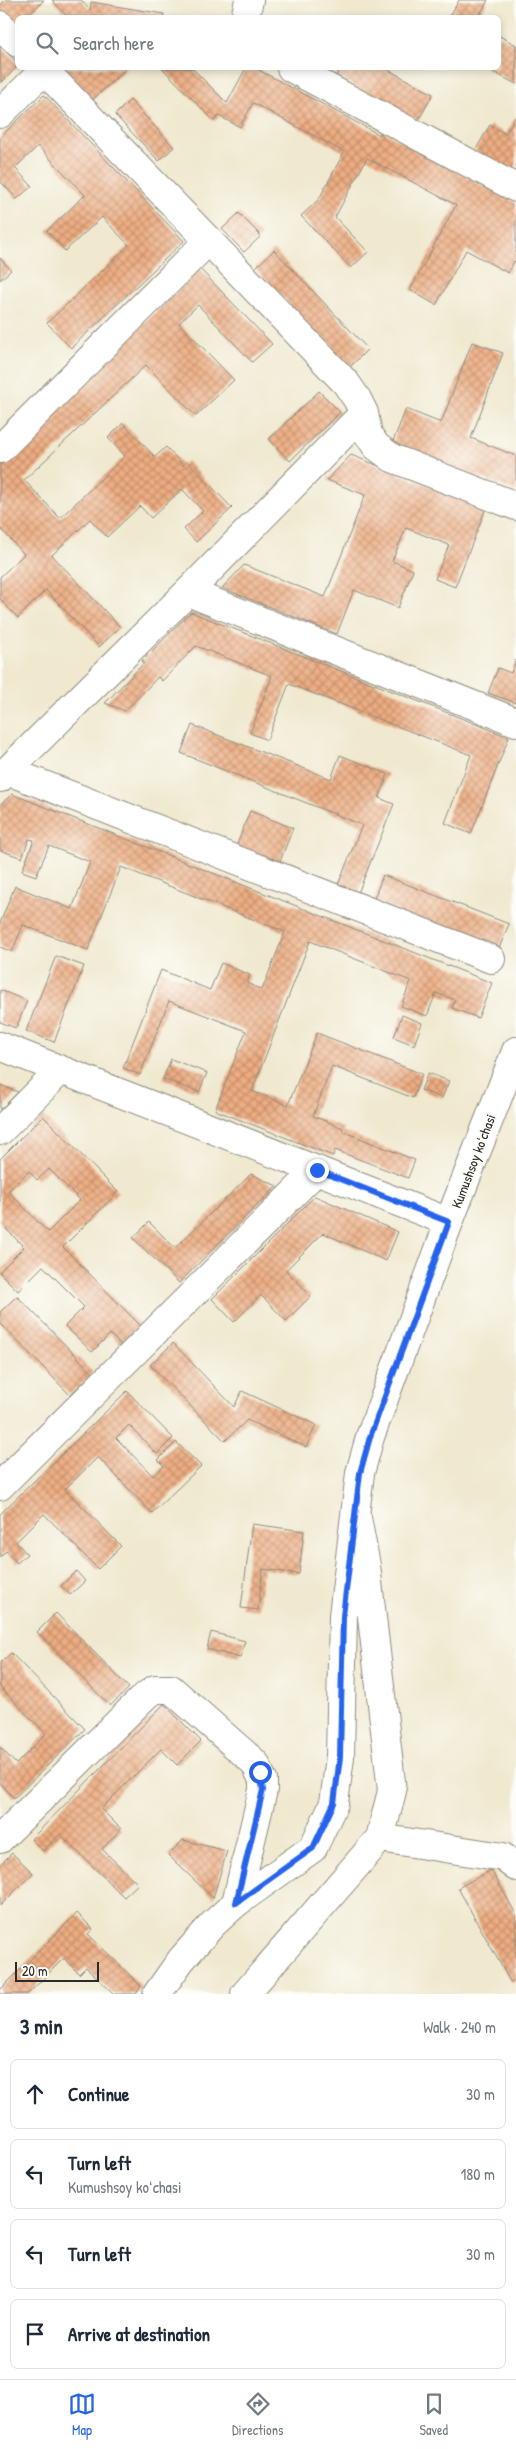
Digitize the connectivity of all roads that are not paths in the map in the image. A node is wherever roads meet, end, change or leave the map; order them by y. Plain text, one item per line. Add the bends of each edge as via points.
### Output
1 (249, 0) edge
2 (246, 15) edge
3 (0, 26) edge
4 (15, 40) edge
5 (41, 70) edge
6 (45, 70) edge
7 (295, 70) edge
8 (0, 114) edge
9 (516, 188) edge
10 (209, 240) junction
11 (364, 413) junction
12 (0, 449) edge
13 (516, 506) edge
14 (188, 592) junction
15 (516, 722) edge
16 (4, 774) edge
17 (491, 959) dead end
18 (0, 1046) edge
19 (516, 1051) edge
20 (61, 1070) junction
21 (0, 1131) edge
22 (317, 1170) junction
23 (449, 1222) junction
24 (0, 1486) edge
25 (356, 1513) junction
26 (380, 1838) junction
27 (0, 1839) edge
28 (516, 1867) edge
29 (236, 1903) junction
30 (157, 1994) edge
31 (245, 1994) edge

1 - 2 street
3 - 4 street
5 - 8 street
6 - 10 street
7 - 9 street
10 - 11 street via 346,383
10 - 12 street
11 - 13 street via 368,434 376,446 392,458
11 - 14 street
14 - 15 street
14 - 16 street
16 - 17 street
18 - 20 street
19 - 23 street, Kumushsoy koʻchasi
20 - 21 street
20 - 22 street
22 - 23 street
22 - 24 street
23 - 25 street, Kumushsoy koʻchasi via 370,1437 360,1473
25 - 26 street via 366,1565 392,1791
25 - 29 street, Kumushsoy koʻchasi via 343,1616 340,1757 334,1803 313,1848
26 - 28 street via 503,1857
26 - 31 street
27 - 29 street via 143,1698 155,1689 171,1690 255,1763 263,1780
29 - 30 street, Kumushsoy koʻchasi via 181,1960

